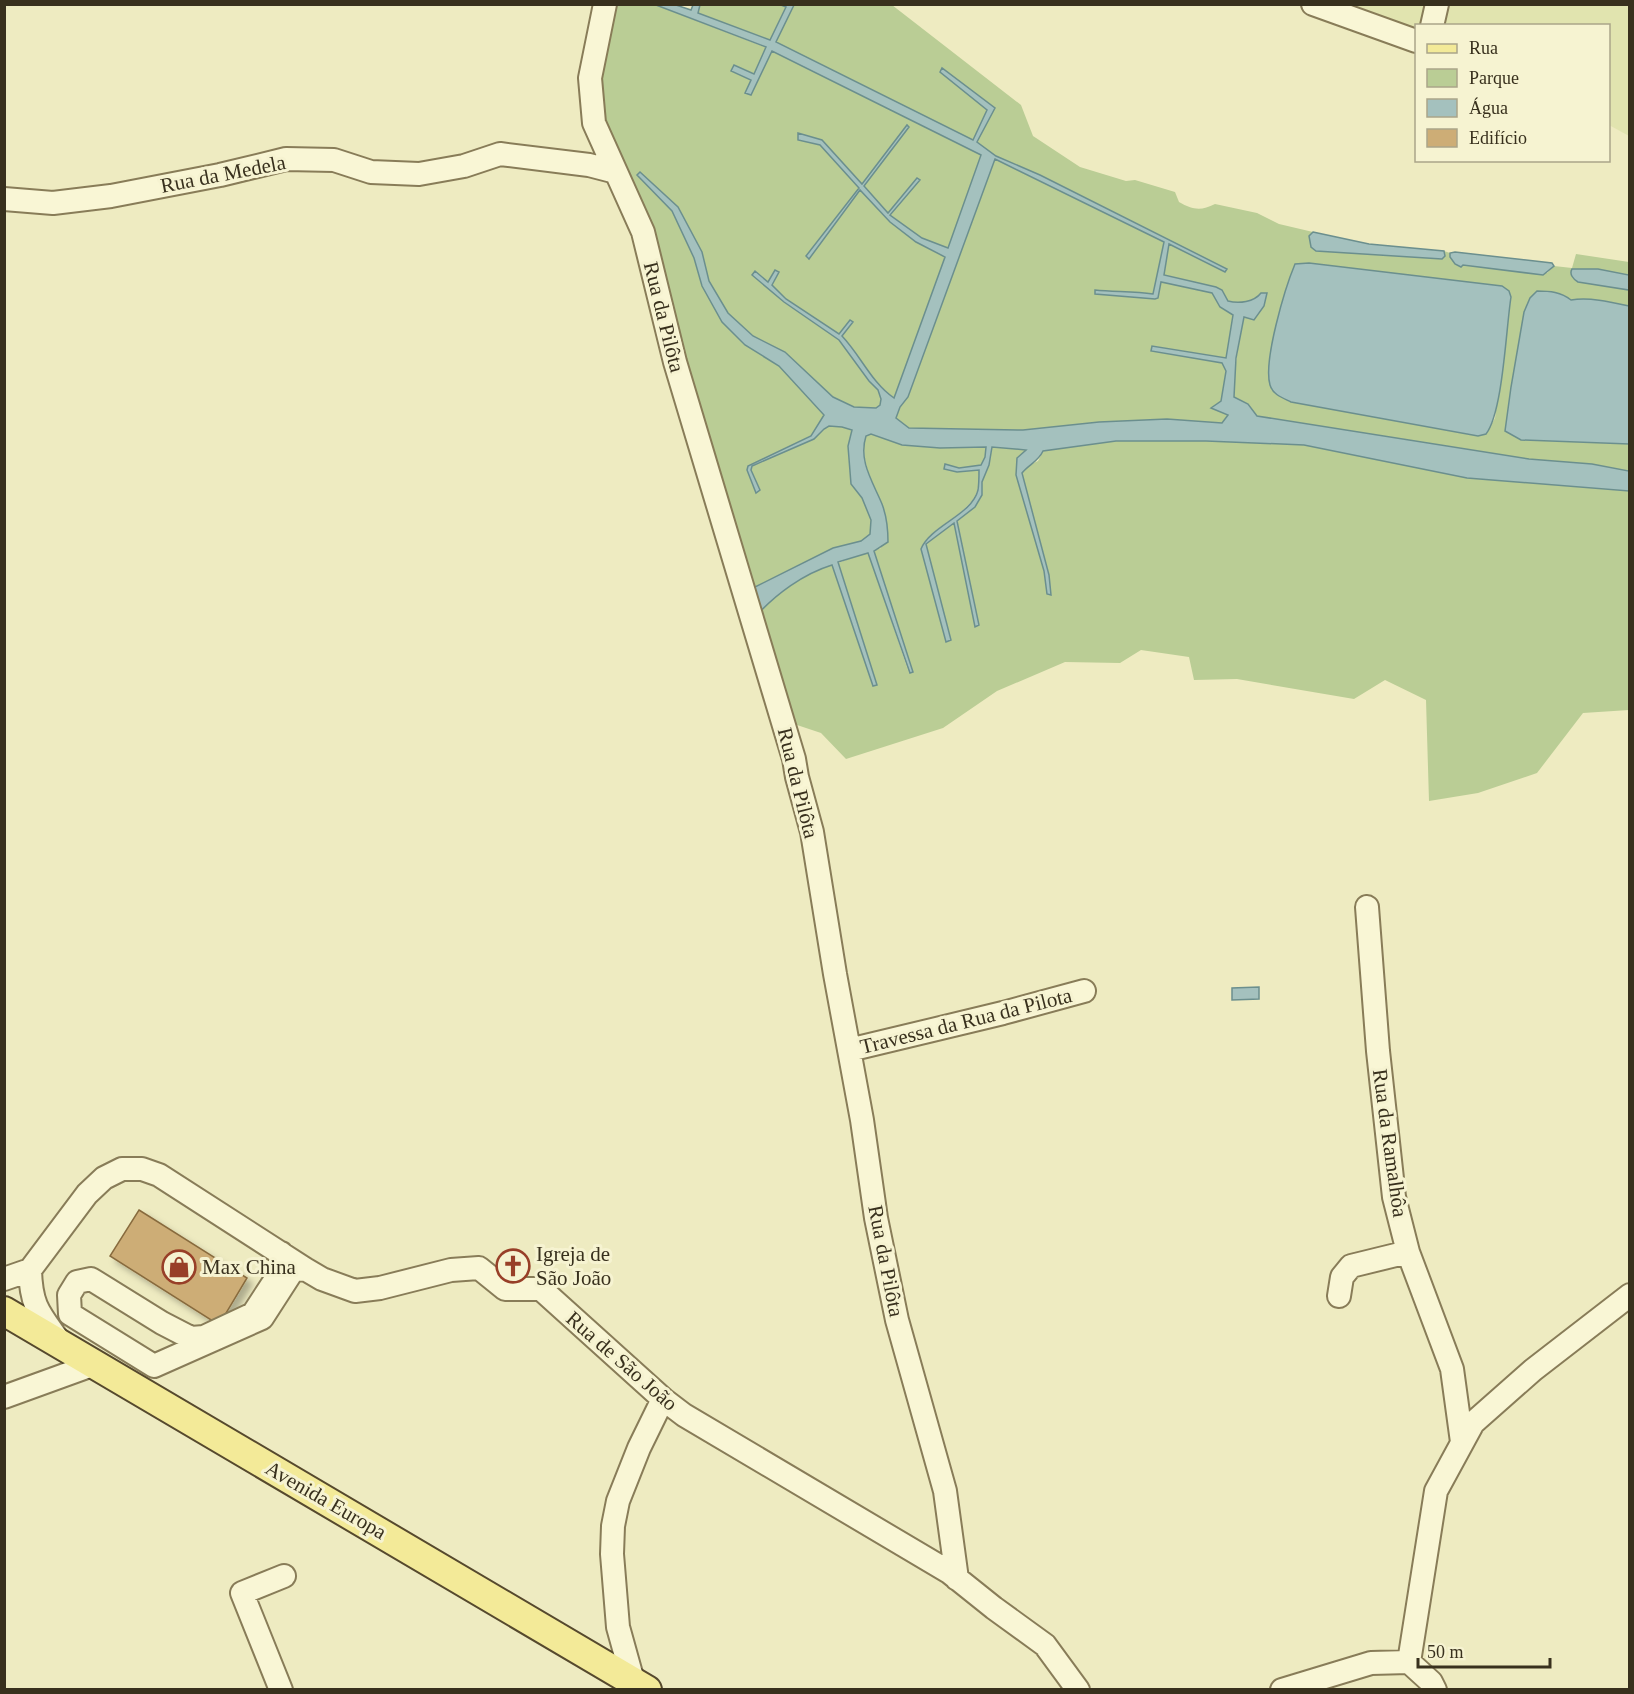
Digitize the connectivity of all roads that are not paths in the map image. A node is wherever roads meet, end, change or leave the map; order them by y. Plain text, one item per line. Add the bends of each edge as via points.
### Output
1 (605, 4) edge
2 (1313, 4) edge
3 (1437, 4) edge
4 (1432, 24) edge
5 (1415, 41) edge
6 (616, 172) junction
7 (4, 199) edge
8 (1367, 907) dead end
9 (1084, 991) dead end
10 (849, 1050) junction
11 (1408, 1252) junction
12 (281, 1253) junction
13 (305, 1269) junction
14 (30, 1270) junction
15 (4, 1279) edge
16 (1629, 1295) edge
17 (1339, 1296) dead end
18 (4, 1311) edge
19 (63, 1346) junction
20 (95, 1364) junction
21 (4, 1397) edge
22 (663, 1399) junction
23 (1462, 1442) junction
24 (284, 1576) dead end
25 (957, 1579) junction
26 (1409, 1662) junction
27 (640, 1685) edge
28 (281, 1689) edge
29 (1078, 1689) edge
30 (1282, 1689) edge
31 (1435, 1689) edge

1 - 6 street, Rua da Pilôta via 590,78 594,123
2 - 5 street
3 - 4 street
6 - 7 street, Rua da Medela via 500,154 464,166 419,174 371,172 334,160 286,159 111,196 53,203
6 - 10 street, Rua da Pilôta via 643,232 675,362 794,759 812,832
8 - 11 street, Rua da Ramalhôa via 1386,1132 1394,1197
9 - 10 street, Travessa da Rua da Pilota
10 - 25 street, Rua da Pilôta via 897,1320 945,1491
11 - 17 street via 1351,1266 1342,1277
11 - 23 street, Rua da Ramalhôa via 1452,1369
12 - 13 street, Rua de São João
12 - 13 street via 285,1265 253,1314 204,1337 190,1338 91,1279 77,1282 69,1295 70,1314 154,1366 262,1318 293,1270
12 - 14 street, Rua de São João via 159,1175 142,1169 122,1169 104,1178 87,1194
13 - 22 street, Rua de São João via 355,1291 451,1270 479,1268 505,1289 541,1289
14 - 15 street
14 - 19 street via 31,1294 39,1314
16 - 23 street via 1533,1370 1473,1423
18 - 19 main road, Avenida Europa
19 - 20 main road, Avenida Europa
20 - 21 street
20 - 27 main road, Avenida Europa
22 - 25 street, Rua de São João
22 - 27 street via 618,1501 613,1526 618,1627
23 - 26 street via 1436,1491
24 - 28 street via 242,1593
25 - 29 street, Rua de São João via 1045,1645
26 - 30 street via 1371,1663
26 - 31 street

